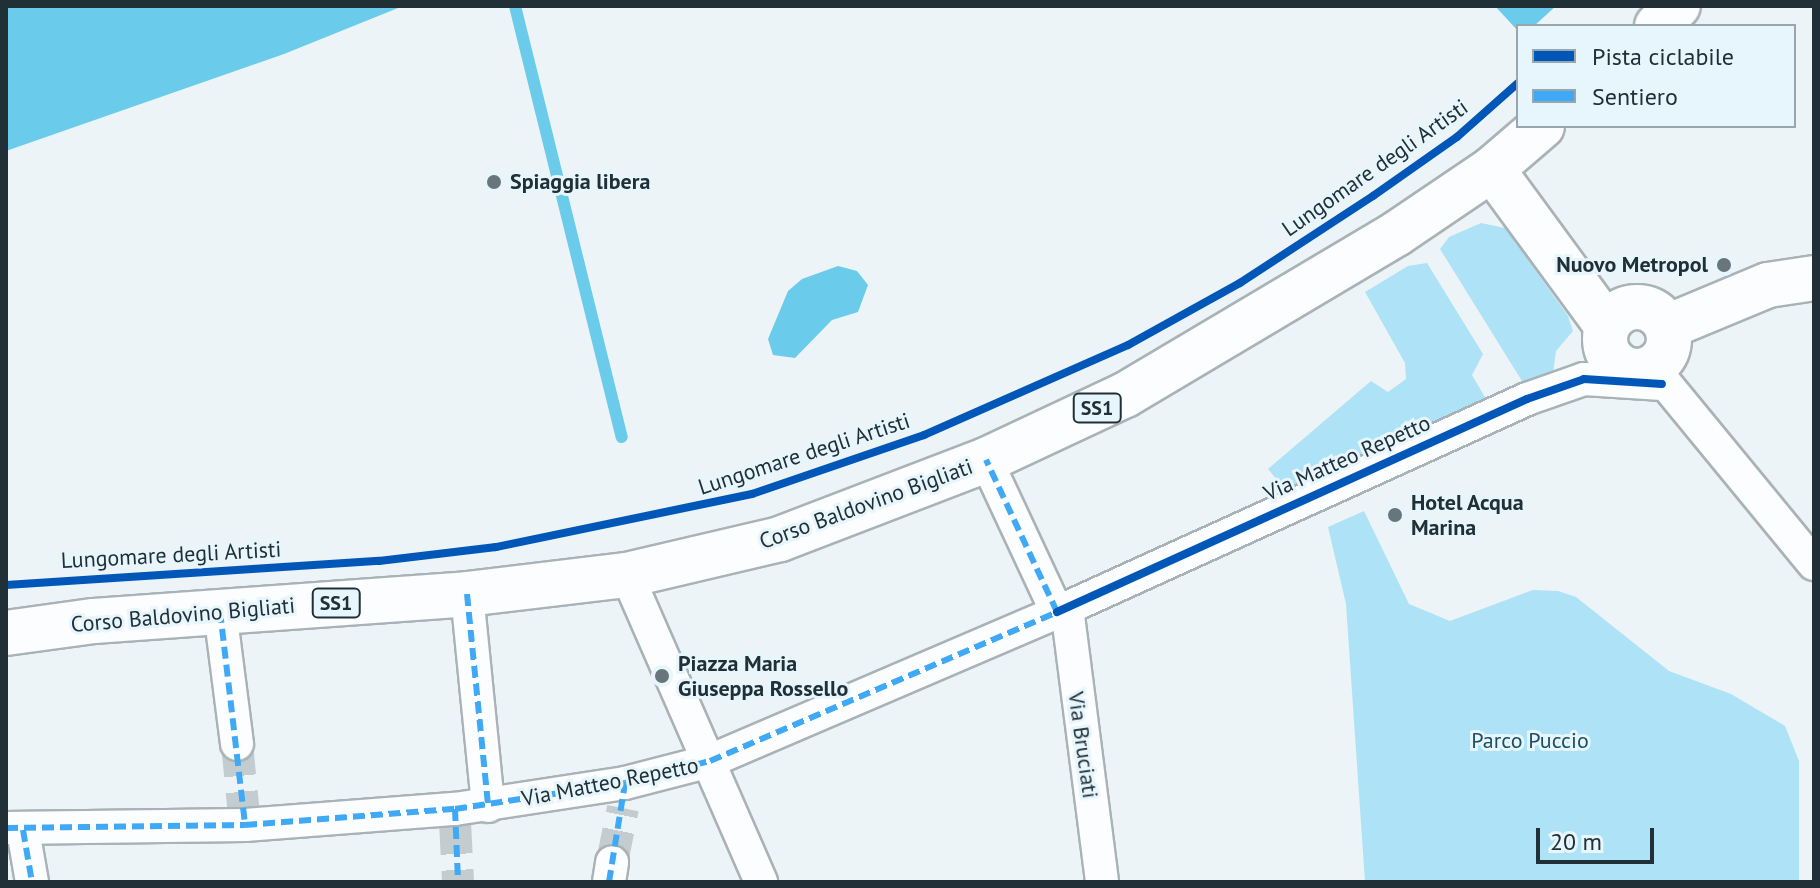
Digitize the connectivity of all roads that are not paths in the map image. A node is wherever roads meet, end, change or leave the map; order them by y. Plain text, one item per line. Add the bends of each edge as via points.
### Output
1 (1678, 6) edge
2 (1659, 24) edge
3 (1540, 128) edge
4 (1492, 169) junction
5 (1814, 278) edge
6 (1660, 359) junction
7 (986, 460) junction
8 (1814, 564) edge
9 (627, 575) junction
10 (467, 594) junction
11 (1062, 610) junction
12 (220, 611) junction
13 (6, 633) edge
14 (237, 744) tunnel mouth
15 (710, 761) junction
16 (488, 806) junction
17 (15, 829) edge
18 (32, 882) edge
19 (761, 882) edge
20 (1102, 882) edge

1 - 2 main road
3 - 4 main road, Corso Baldovino Bigliati / SS1
4 - 6 main road via 1607,326 1619,312 1638,306 1655,312
4 - 7 main road, Corso Baldovino Bigliati / SS1 via 1396,234 1125,395
5 - 6 main road via 1768,285
6 - 8 street
6 - 11 street, Via Matteo Repetto via 1527,399
7 - 9 main road, Corso Baldovino Bigliati / SS1 via 780,539
7 - 11 street, Via Bruciati
9 - 10 main road, Corso Baldovino Bigliati / SS1
9 - 15 street
10 - 12 main road, Corso Baldovino Bigliati / SS1
10 - 16 street
11 - 15 street, Via Matteo Repetto
11 - 20 street, Via Bruciati
12 - 13 main road, Corso Baldovino Bigliati / SS1
12 - 14 street
15 - 16 street, Via Matteo Repetto via 624,795
15 - 19 street
16 - 17 street, Via Matteo Repetto via 455,815
17 - 18 street

